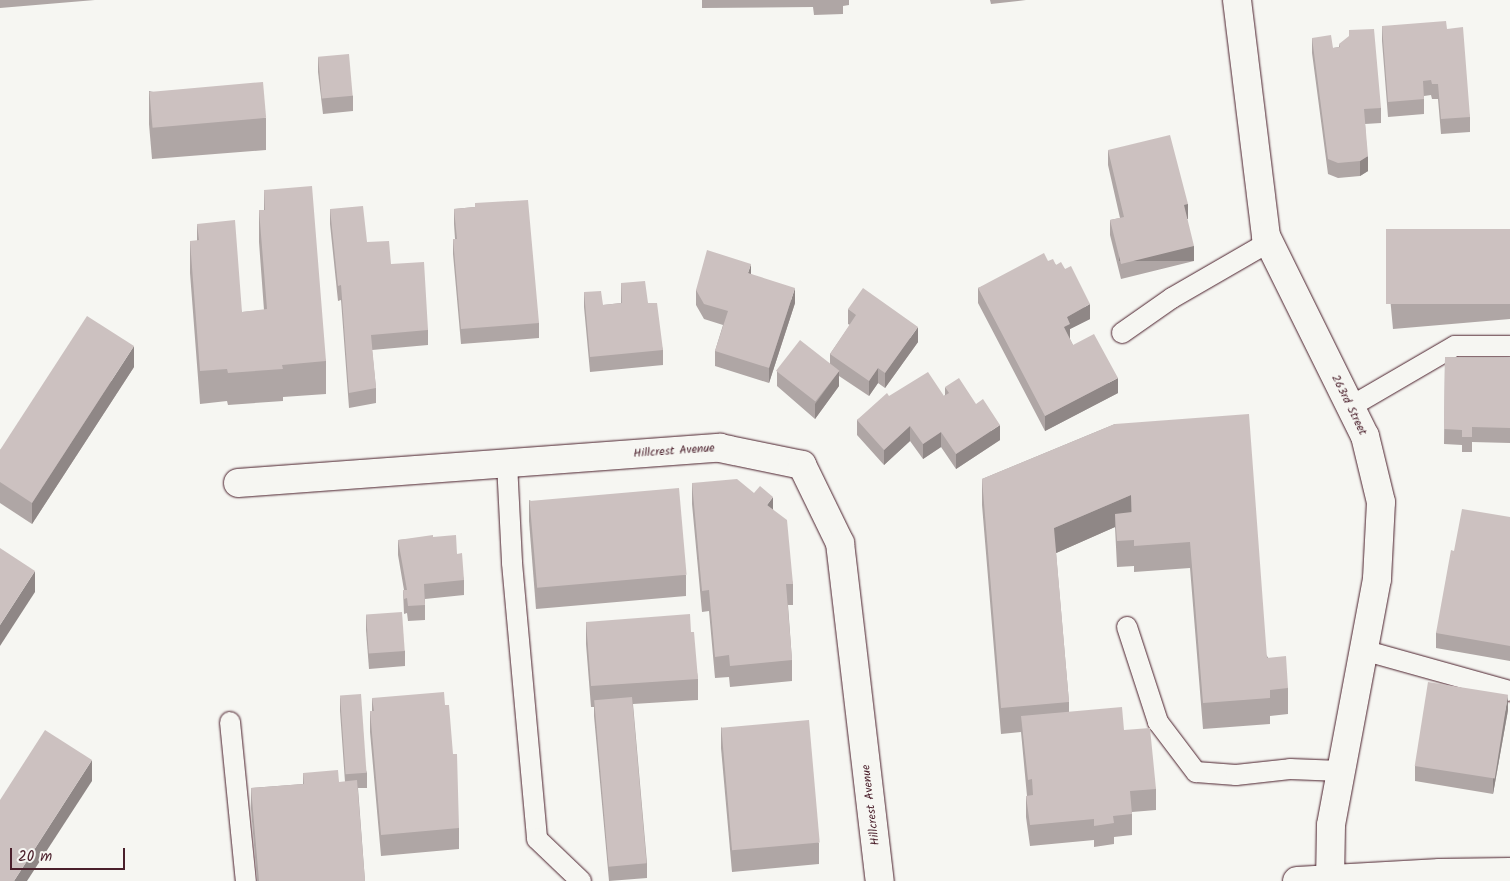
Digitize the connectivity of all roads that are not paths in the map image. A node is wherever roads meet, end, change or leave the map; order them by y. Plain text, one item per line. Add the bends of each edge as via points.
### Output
1 (1237, 0) edge
2 (1269, 242) junction
3 (1122, 332) dead end
4 (1510, 346) edge
5 (1350, 407) junction
6 (507, 463) junction
7 (238, 483) dead end
8 (1127, 627) dead end
9 (1363, 650) junction
10 (1510, 691) edge
11 (230, 722) dead end
12 (1341, 770) junction
13 (1510, 872) edge
14 (1330, 880) edge
15 (246, 881) edge
16 (581, 881) edge
17 (880, 881) edge
18 (1297, 881) edge

1 - 2 street, 263rd Street
2 - 3 lane via 1172,298
2 - 5 street, 263rd Street
4 - 5 lane via 1455,346
5 - 9 street, 263rd Street via 1365,436 1381,502 1377,579
6 - 7 street, Hillcrest Avenue
6 - 16 lane via 512,563 537,839
6 - 17 street, Hillcrest Avenue via 720,448 802,465 840,543
8 - 12 lane via 1158,722 1196,772 1236,775 1290,769
9 - 10 lane
9 - 12 street, 263rd Street
11 - 15 lane
12 - 14 street, 263rd Street via 1331,825
13 - 14 street
14 - 18 street

